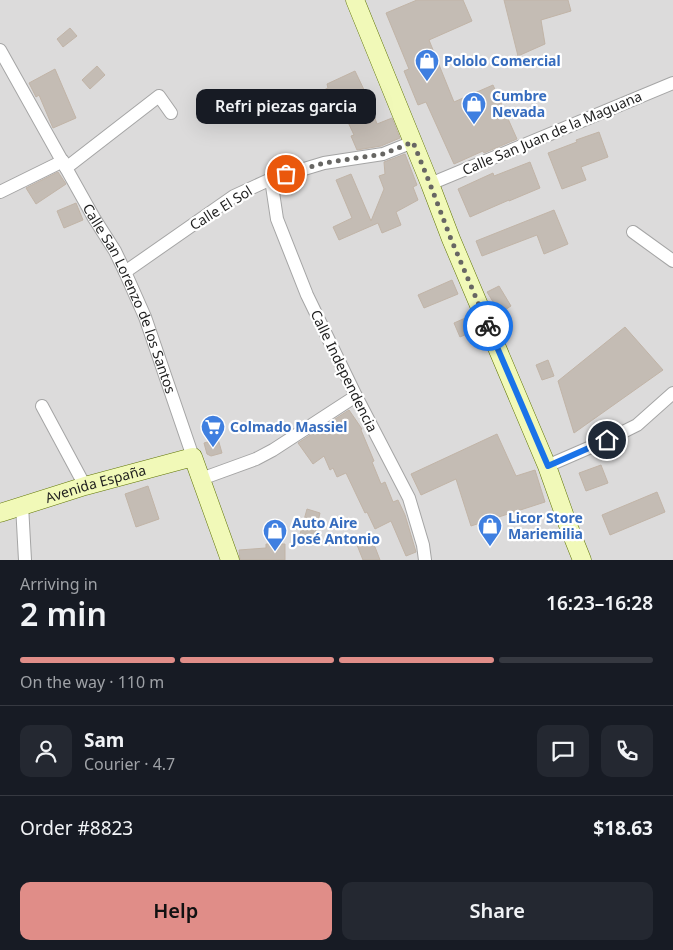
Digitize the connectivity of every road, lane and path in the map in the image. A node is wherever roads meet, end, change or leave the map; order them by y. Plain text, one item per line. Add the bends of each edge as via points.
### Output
1 (355, 0) edge
2 (0, 50) edge
3 (673, 83) edge
4 (171, 113) dead end
5 (413, 142) junction
6 (64, 165) junction
7 (271, 179) junction
8 (430, 184) junction
9 (0, 192) edge
10 (632, 232) dead end
11 (673, 261) edge
12 (125, 272) junction
13 (673, 393) edge
14 (356, 396) junction
15 (42, 406) dead end
16 (193, 457) junction
17 (548, 466) junction
18 (201, 479) junction
19 (85, 486) junction
20 (22, 505) junction
21 (0, 513) edge
22 (25, 560) edge
23 (230, 560) edge
24 (425, 560) edge
25 (582, 560) edge

1 - 5 main road
2 - 6 street, Calle San Lorenzo de los Santos
3 - 8 street, Calle San Juan de la Maguana
4 - 6 street via 159,96
5 - 7 street, Calle El Sol via 383,154 324,163
5 - 8 main road
6 - 9 street
6 - 12 street, Calle San Lorenzo de los Santos
7 - 12 street, Calle El Sol via 234,196
7 - 14 street, Calle Independencia via 278,219 307,295
8 - 17 main road
10 - 11 street
12 - 16 street, Calle San Lorenzo de los Santos via 145,317
13 - 17 street via 637,425
14 - 18 street via 273,450
14 - 24 street, Calle Independencia via 409,498
15 - 19 street
16 - 18 main road, Calle San Lorenzo de los Santos
16 - 19 main road, Avenida España
17 - 25 main road
18 - 23 main road, Calle San Lorenzo de los Santos
19 - 20 main road, Avenida España
20 - 21 main road, Avenida España
20 - 22 street

